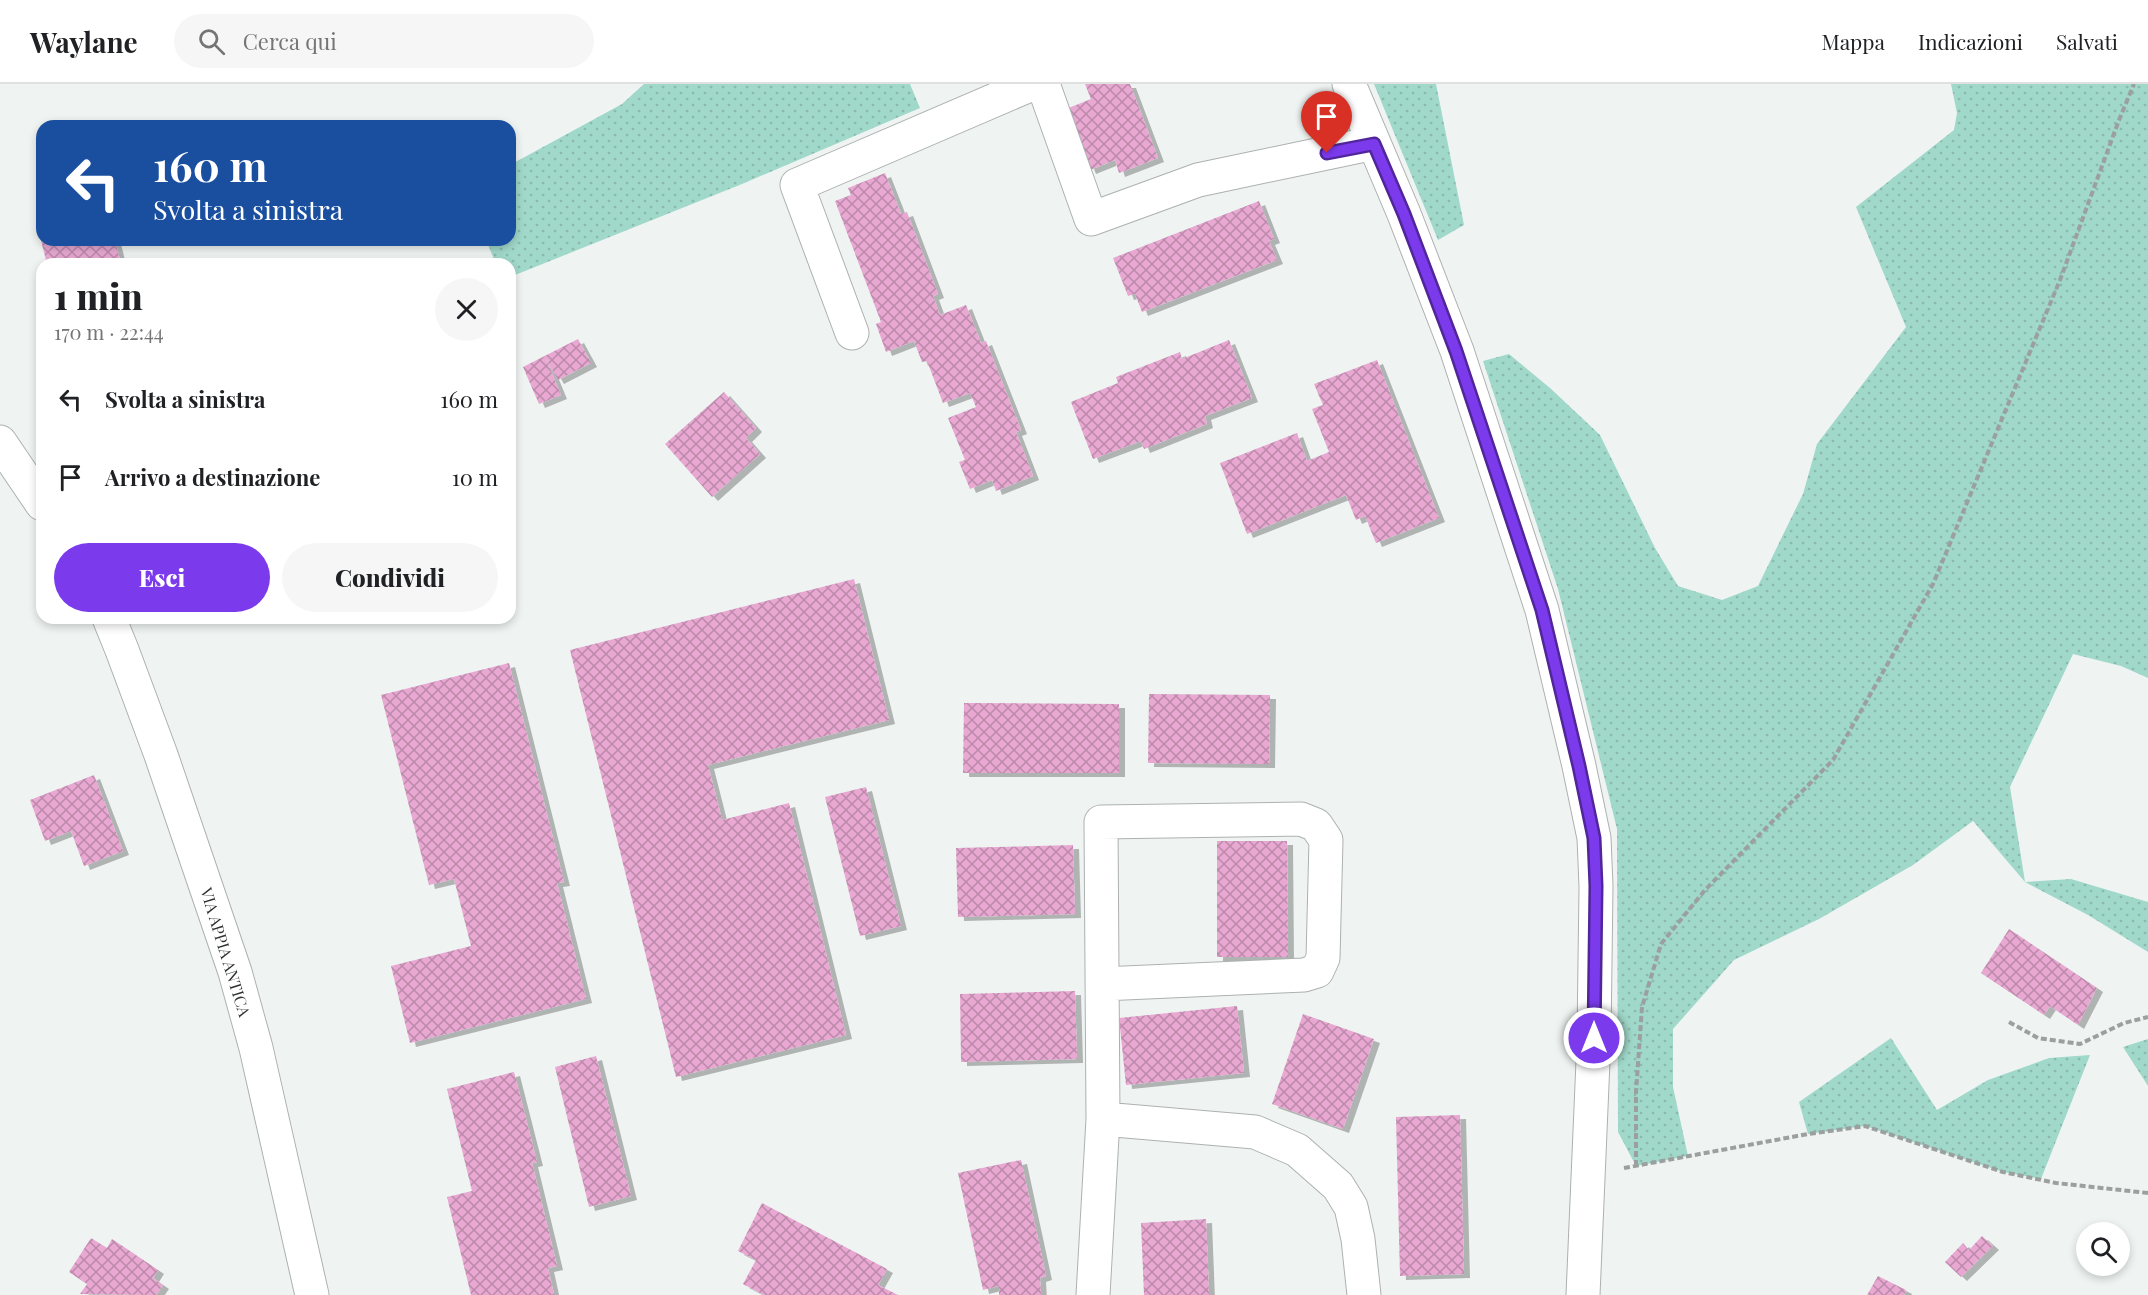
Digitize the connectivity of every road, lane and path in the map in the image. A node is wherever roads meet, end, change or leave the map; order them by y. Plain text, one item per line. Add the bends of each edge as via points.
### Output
1 (1032, 84) edge
2 (1043, 84) edge
3 (1349, 84) edge
4 (2134, 84) edge
5 (1374, 144) junction
6 (852, 333) dead end
7 (0, 442) edge
8 (36, 495) edge
9 (110, 624) edge
10 (1102, 984) junction
11 (2148, 1017) edge
12 (2009, 1022) dead end
13 (1103, 1119) junction
14 (1636, 1166) junction
15 (1588, 1175) junction
16 (2148, 1193) edge
17 (312, 1295) edge
18 (1093, 1295) edge
19 (1364, 1295) edge
20 (1583, 1295) edge

1 - 6 street via 797,186
2 - 5 street via 1091,219 1198,180
3 - 5 street
4 - 14 path via 2060,280 1933,584 1833,760 1705,890 1661,944 1642,1007
5 - 15 street via 1456,351 1542,610 1594,838 1594,1038
7 - 8 street
9 - 17 street, VIA APPIA ANTICA via 157,745 235,972
10 - 10 street via 1101,822 1301,819 1316,825 1326,840 1323,958 1317,971 1304,975
10 - 13 street
11 - 12 path via 2124,1023 2080,1044 2038,1038
13 - 18 street
13 - 19 street via 1255,1132 1297,1150 1338,1186 1351,1208
14 - 15 path
14 - 16 path via 1865,1126 2003,1172 2056,1183
15 - 20 street

